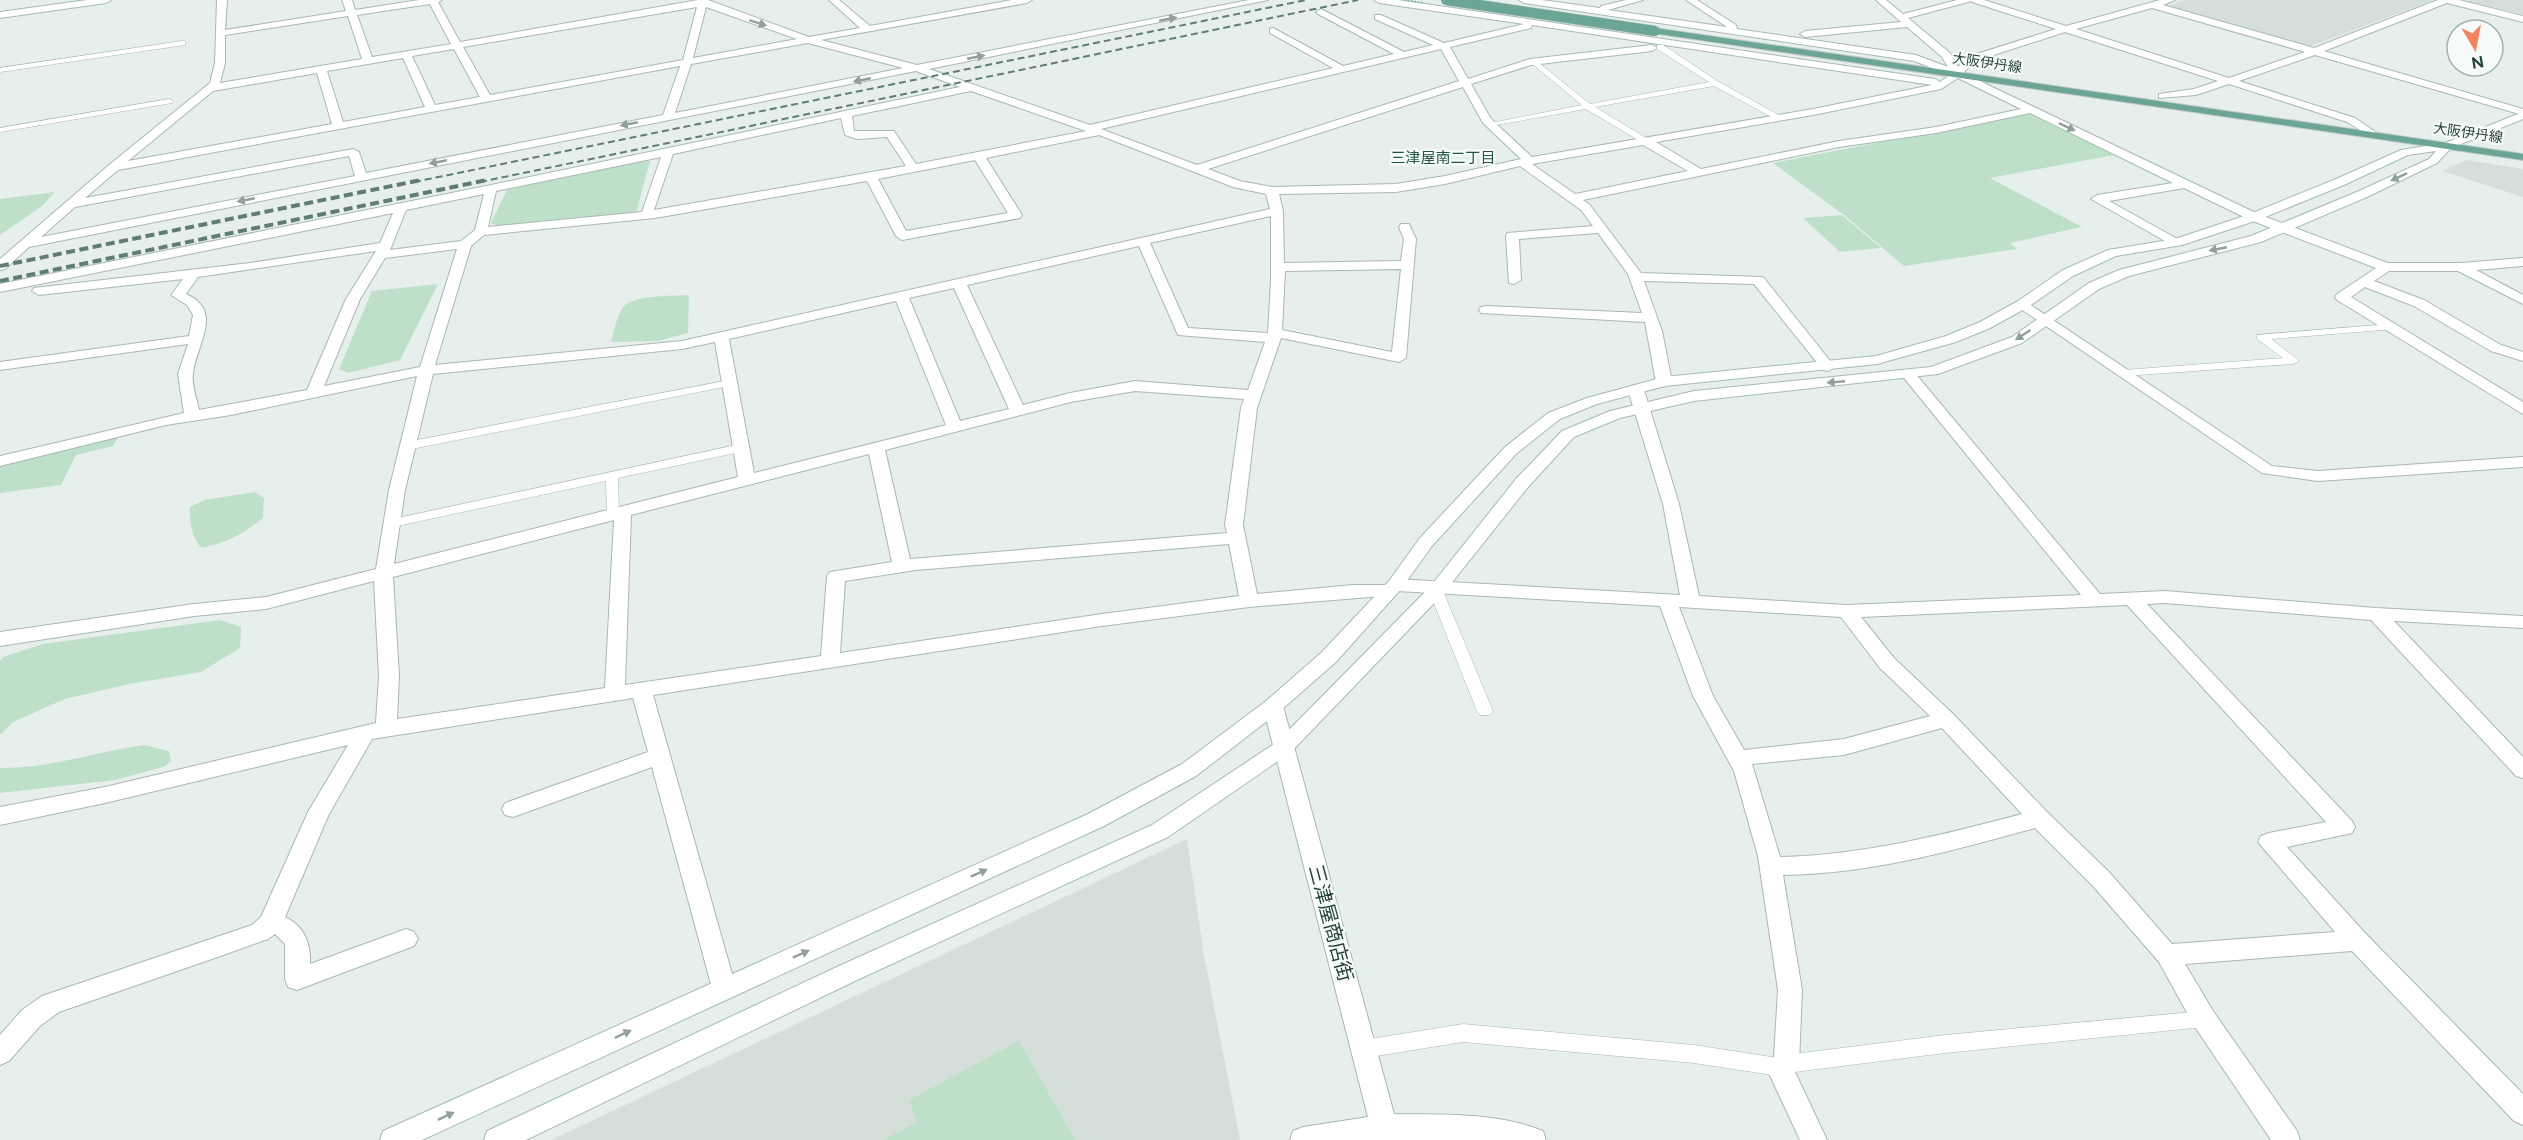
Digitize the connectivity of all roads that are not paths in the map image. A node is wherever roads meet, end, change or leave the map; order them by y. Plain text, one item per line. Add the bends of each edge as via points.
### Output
1 (106, 0) edge
2 (222, 0) edge
3 (347, 0) edge
4 (435, 0) edge
5 (834, 0) edge
6 (1027, 0) edge
7 (1263, 0) edge
8 (1379, 0) edge
9 (1446, 0) edge
10 (1524, 0) edge
11 (1638, 0) edge
12 (1691, 0) edge
13 (1881, 0) edge
14 (1968, 0) edge
15 (1975, 0) edge
16 (2137, 0) edge
17 (2170, 0) edge
18 (2447, 0) edge
19 (703, 2) edge
20 (2154, 5) junction
21 (1421, 7) junction
22 (1594, 10) junction
23 (1320, 12) dead end
24 (351, 13) junction
25 (0, 15) edge
26 (1378, 17) junction
27 (2523, 18) edge
28 (1367, 19) dead end
29 (1904, 20) junction
30 (1356, 22) dead end
31 (1344, 24) junction
32 (1537, 24) junction
33 (2065, 29) junction
34 (869, 30) junction
35 (1273, 31) dead end
36 (1739, 31) junction
37 (222, 33) junction
38 (1778, 37) junction
39 (812, 41) junction
40 (182, 43) dead end
41 (1677, 45) junction
42 (458, 46) junction
43 (1445, 47) junction
44 (1660, 47) junction
45 (2314, 52) junction
46 (407, 55) junction
47 (1405, 56) junction
48 (368, 61) junction
49 (1534, 61) junction
50 (686, 64) junction
51 (321, 69) junction
52 (919, 69) junction
53 (0, 70) edge
54 (1343, 70) junction
55 (1957, 74) junction
56 (2226, 81) junction
57 (1947, 82) junction
58 (1466, 83) junction
59 (1715, 83) junction
60 (971, 87) junction
61 (211, 88) junction
62 (2163, 96) dead end
63 (487, 100) junction
64 (169, 101) dead end
65 (1589, 106) junction
66 (432, 110) junction
67 (2031, 110) junction
68 (846, 113) junction
69 (2523, 114) edge
70 (668, 117) junction
71 (1780, 118) junction
72 (1490, 124) junction
73 (339, 127) junction
74 (0, 130) edge
75 (1094, 130) junction
76 (2373, 135) junction
77 (1645, 141) junction
78 (2447, 146) junction
79 (669, 150) junction
80 (272, 153) junction
81 (979, 156) junction
82 (2523, 157) edge
83 (1526, 161) junction
84 (113, 167) junction
85 (913, 169) junction
86 (1197, 169) junction
87 (1698, 172) junction
88 (361, 177) junction
89 (871, 177) junction
90 (2187, 183) junction
91 (491, 189) junction
92 (1272, 191) junction
93 (1573, 198) junction
94 (70, 205) junction
95 (399, 207) junction
96 (1277, 210) junction
97 (647, 214) junction
98 (2254, 217) junction
99 (1405, 227) dead end
100 (2282, 227) junction
101 (1601, 229) junction
102 (481, 232) junction
103 (1143, 241) junction
104 (2177, 242) junction
105 (26, 244) junction
106 (465, 244) junction
107 (383, 251) junction
108 (2523, 262) edge
109 (1408, 265) junction
110 (0, 266) edge
111 (1278, 267) junction
112 (2386, 267) junction
113 (2461, 267) junction
114 (193, 274) junction
115 (1635, 277) junction
116 (1514, 280) dead end
117 (2364, 282) junction
118 (960, 283) junction
119 (0, 288) edge
120 (0, 296) edge
121 (901, 296) junction
122 (2523, 300) edge
123 (2023, 304) junction
124 (1486, 310) dead end
125 (1651, 318) junction
126 (2048, 319) junction
127 (2391, 327) junction
128 (1274, 335) junction
129 (721, 336) junction
130 (196, 339) junction
131 (2523, 357) edge
132 (0, 366) edge
133 (1828, 367) junction
134 (425, 370) junction
135 (2124, 372) junction
136 (1909, 375) junction
137 (1664, 382) junction
138 (730, 383) junction
139 (313, 394) junction
140 (1253, 395) junction
141 (1639, 399) junction
142 (2523, 409) edge
143 (1018, 411) junction
144 (192, 417) junction
145 (955, 427) junction
146 (407, 446) junction
147 (876, 447) junction
148 (741, 448) junction
149 (0, 460) edge
150 (2523, 462) edge
151 (612, 476) junction
152 (747, 480) junction
153 (618, 513) junction
154 (393, 523) junction
155 (1237, 538) junction
156 (902, 565) junction
157 (384, 574) junction
158 (1392, 588) junction
159 (1438, 590) junction
160 (1249, 600) junction
161 (2096, 600) junction
162 (2133, 600) junction
163 (1668, 602) junction
164 (1691, 603) junction
165 (1846, 611) junction
166 (2376, 614) junction
167 (2523, 622) edge
168 (0, 639) edge
169 (830, 661) junction
170 (641, 689) junction
171 (615, 693) junction
172 (1273, 706) junction
173 (1485, 711) dead end
174 (1946, 719) junction
175 (376, 730) junction
176 (1284, 747) junction
177 (660, 756) junction
178 (1738, 758) junction
179 (2523, 770) edge
180 (513, 808) dead end
181 (0, 816) edge
182 (2039, 818) junction
183 (1770, 866) junction
184 (272, 921) junction
185 (406, 939) dead end
186 (2357, 940) junction
187 (2167, 955) junction
188 (724, 988) junction
189 (2204, 1019) junction
190 (1364, 1049) junction
191 (0, 1053) edge
192 (1783, 1066) junction
193 (2523, 1112) edge
194 (1385, 1133) edge
195 (393, 1140) edge
196 (498, 1140) edge
197 (1303, 1140) edge
198 (1533, 1140) edge
199 (1814, 1140) edge
200 (2287, 1140) edge

1 - 25 street
2 - 37 street
3 - 24 street
4 - 24 street
4 - 42 street
5 - 34 street
6 - 34 street
52 -> 7 street
8 - 21 street
9 - 55 main road, 大阪伊丹線, bridge
10 - 22 street
11 - 22 street
12 - 36 street
13 - 29 street
14 - 29 street
15 - 33 street
16 - 20 street
17 - 20 street
18 - 27 street
18 - 45 street
19 -> 39 street
19 - 42 street
19 - 50 street
20 - 33 street
20 - 45 street
21 - 26 street
21 - 32 street
22 - 32 street
22 - 36 street
23 - 31 street
24 - 37 street
24 - 48 street
26 - 28 street
26 - 43 street
29 - 38 street
29 - 55 street via 1946,55
30 - 31 street
31 - 47 street
32 - 41 street
32 - 43 street
33 - 55 street via 1971,58
33 - 56 street
34 - 39 street
35 - 54 street
36 - 38 street
37 - 61 street via 219,71
38 - 55 street via 1911,57
39 - 50 street
39 - 52 street
40 - 53 lane
41 - 44 street
41 - 57 street
42 - 46 street
42 - 63 street
43 - 47 street
43 - 58 street
44 - 49 street
44 - 59 lane
45 - 56 street
45 - 69 street
46 - 48 street
46 - 66 street
47 - 54 street
48 - 51 street
49 - 58 street
49 - 65 lane
50 - 63 street
50 - 70 street
51 - 61 street
51 - 73 street
52 - 60 street
52 -> 70 street
54 - 75 street
55 - 57 street
55 - 67 street
55 - 76 main road, 大阪伊丹線
56 - 62 street via 2196,92
56 - 76 street via 2351,120
57 - 71 street
58 - 72 street
58 - 86 street
59 - 65 lane
59 - 71 lane
60 - 68 street
60 - 75 street
61 - 84 street
63 - 66 street
64 - 74 lane
65 - 72 lane
65 - 77 lane
66 - 73 street
67 - 87 street
67 -> 90 street
68 - 79 street
68 - 85 street via 849,133 890,133
69 - 78 street
70 -> 88 street
71 - 77 street
72 - 83 street
73 - 80 street
75 - 81 street
75 - 86 street
76 - 78 main road, 大阪伊丹線
77 - 83 street
77 - 87 street
78 - 82 main road, 大阪伊丹線
78 - 98 street via 2405,152
78 -> 100 street via 2433,161
79 - 91 street
79 - 97 street
80 - 84 street
80 - 88 street via 353,152
80 - 94 street
81 - 85 street
81 - 89 street via 1016,214 902,236
83 - 92 street via 1396,188
83 - 93 street
84 - 94 street
85 - 89 street
86 - 92 street via 1237,184
87 - 93 street
88 -> 105 street
89 - 97 street
90 - 98 street
90 - 104 street via 2097,199
91 - 95 street
91 - 102 street
92 - 96 street
93 - 101 street
94 - 105 street
95 - 107 street
95 - 119 street
96 - 103 street
96 - 111 street
97 - 102 street
98 - 100 street
98 - 104 street
99 - 109 street via 1410,239
100 - 112 street
100 -> 126 street via 2236,246 2124,273 2072,299
101 - 115 street
101 - 116 street via 1512,236
102 - 106 street
103 - 118 street
103 - 128 street via 1182,332
104 - 123 street via 2113,253 2067,273
105 - 110 street
106 - 107 street
106 - 134 street
107 - 114 street
107 - 139 street via 353,299
108 - 113 street
109 - 111 street
109 - 128 street via 1399,358
111 - 128 street
112 - 113 street
112 - 117 street
113 - 122 street
114 - 120 street
114 - 130 street via 178,295 193,302 200,315
115 - 125 street
115 - 133 street via 1758,280
117 - 127 street via 2342,297
117 - 131 street via 2419,303 2496,348
118 - 121 street
118 - 143 street
121 - 129 street
121 - 145 street
123 - 126 street
123 - 133 street via 1951,339 1877,360
124 - 125 street
125 - 137 street
126 - 135 street
126 -> 136 street via 2017,340 1933,371
127 - 135 lane via 2260,336 2293,361
127 - 142 street
128 - 140 street
129 - 134 street via 682,345
129 - 138 street
130 - 132 street
130 - 144 street via 185,374
133 - 137 street
134 - 139 street
134 - 146 street
135 - 150 street via 2268,470 2318,476
136 -> 141 street
136 - 161 street
137 - 141 street
138 - 146 lane
138 - 148 street
139 - 144 street
140 - 143 street via 1134,386
140 - 155 street via 1234,525
141 - 158 street via 1592,401 1554,416 1531,431 1426,542
141 - 159 street via 1568,435 1522,483
141 - 164 street via 1671,504
143 - 145 street
144 - 149 street
145 - 147 street
146 - 154 street
147 - 152 street
147 - 156 street
148 - 151 lane
148 - 152 street
151 - 153 lane
151 - 154 lane
152 - 153 street
153 - 157 street
153 - 171 street
154 - 157 street
155 - 156 street
155 - 160 street
156 - 169 street via 836,576
157 - 168 street via 266,603
157 - 175 street via 383,621 389,669
158 - 159 street
158 - 160 street
158 - 172 street via 1329,657
159 - 163 street
159 - 173 lane
159 - 176 street
160 - 169 street
161 - 162 street
161 - 165 street
162 - 166 street via 2165,597
162 - 186 street via 2344,827 2269,842
163 - 164 street
163 - 178 street via 1703,696
164 - 165 street
165 - 174 street via 1887,663
166 - 167 street
166 - 179 street
169 - 170 street
170 - 171 street
170 - 177 street
171 - 175 street
172 - 176 street, 三津屋商店街
188 -> 172 street via 1096,820 1189,770
174 - 178 street via 1844,747
174 - 182 street
175 - 181 street
175 - 184 street via 319,812
176 - 190 street, 三津屋商店街
176 - 196 street via 1160,831 837,978
177 - 180 street
177 - 188 street
178 - 183 street via 1745,771
182 - 183 street via 1933,847 1845,862
182 - 187 street via 2102,879
183 - 192 street via 1790,990
184 - 185 street via 296,937 297,979
184 - 191 street via 260,932 51,1004 31,1018
186 - 187 street
186 - 193 street
187 - 189 street
195 -> 188 street
189 - 192 lane via 1945,1044
189 - 200 street
190 - 192 lane via 1463,1033
190 - 194 street, 三津屋商店街
192 - 199 street
194 - 197 street
194 - 198 street via 1459,1128 1515,1134

